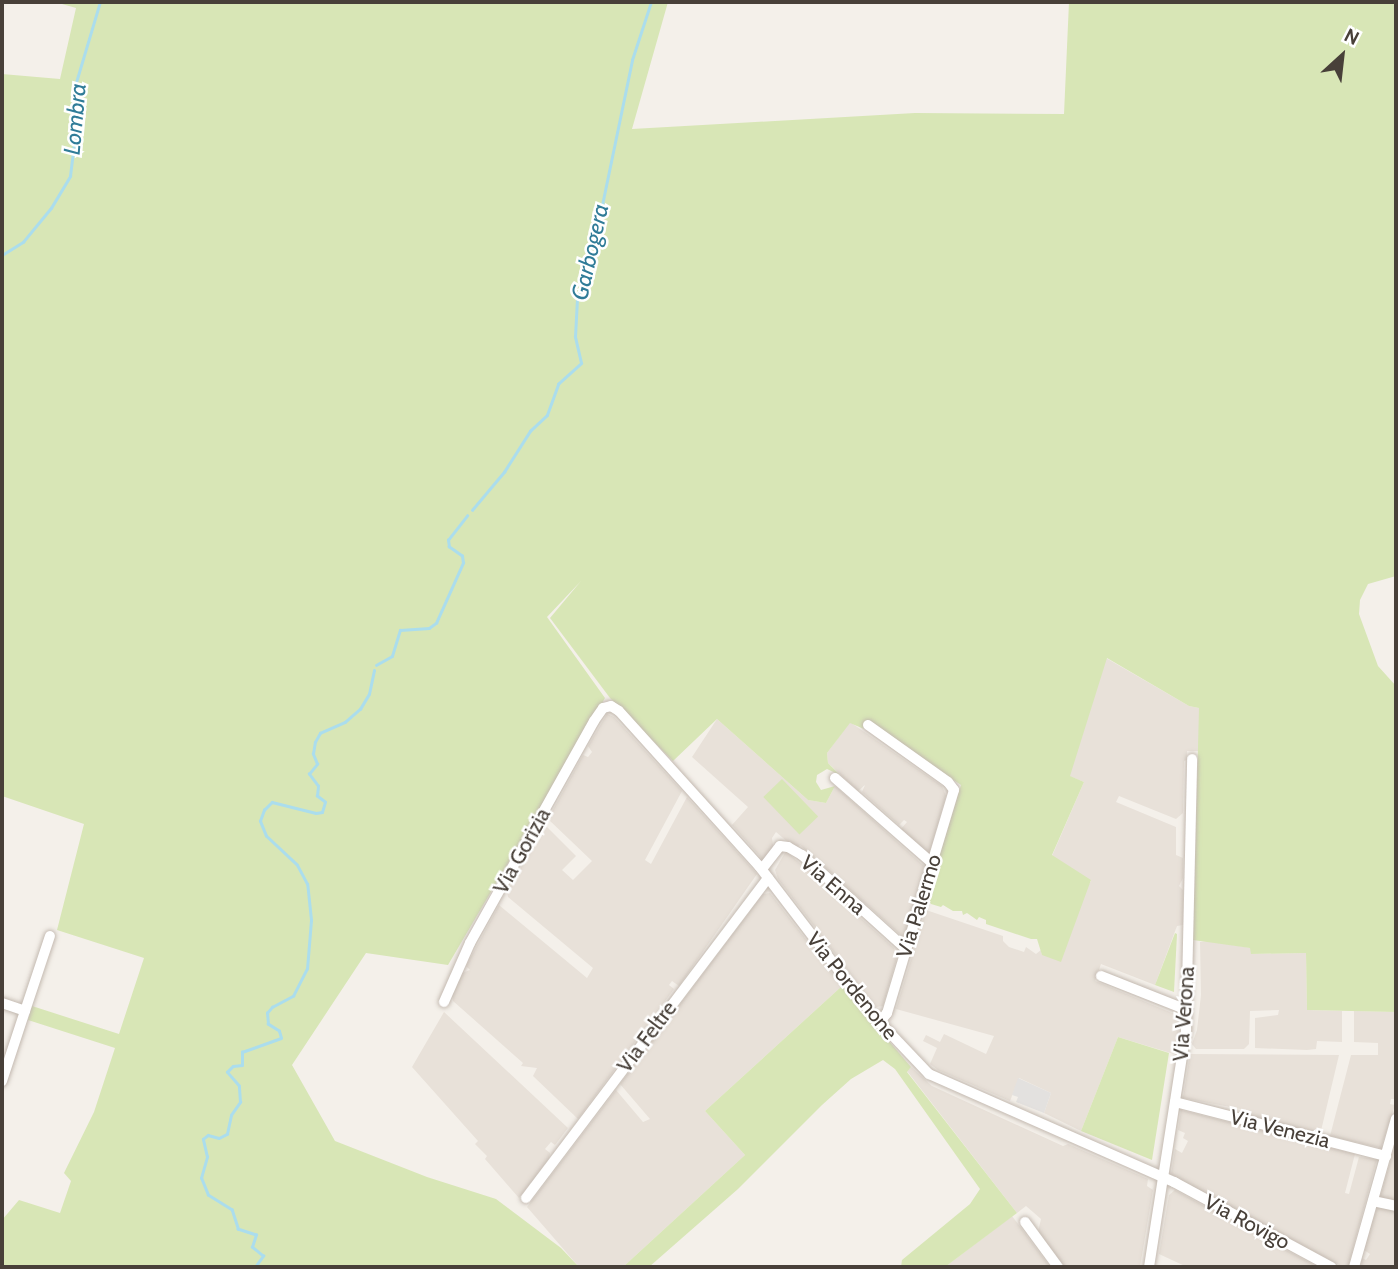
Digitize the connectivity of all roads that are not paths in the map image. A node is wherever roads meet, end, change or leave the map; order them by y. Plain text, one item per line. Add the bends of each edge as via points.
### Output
1 (608, 706) joint
2 (868, 725) dead end
3 (1192, 759) dead end
4 (835, 778) dead end
5 (932, 863) junction
6 (765, 874) junction
7 (50, 936) dead end
8 (906, 949) junction
9 (1101, 976) dead end
10 (444, 1002) dead end
11 (2, 1003) edge
12 (1187, 1010) junction
13 (25, 1011) junction
14 (879, 1023) junction
15 (2, 1081) edge
16 (1175, 1102) junction
17 (1396, 1119) edge
18 (1386, 1156) junction
19 (1163, 1178) junction
20 (526, 1198) dead end
21 (1373, 1200) junction
22 (1396, 1206) edge
23 (1025, 1222) dead end
24 (1058, 1267) edge
25 (1149, 1267) edge
26 (1331, 1267) edge
27 (1354, 1267) edge

1 - 6 street, Via Pordenone via 619,711
1 - 10 street, Via Gorizia via 593,721 470,943
2 - 5 street, Via Palermo via 953,787
3 - 12 street, Via Verona
4 - 5 street
5 - 8 street, Via Palermo
6 - 8 street, Via Enna via 780,846 788,847
6 - 14 street, Via Pordenone
6 - 20 street, Via Feltre
7 - 13 street
8 - 14 street, Via Palermo via 887,1014
9 - 12 street
11 - 13 street
12 - 16 street, Via Verona
13 - 15 street
14 - 19 street, Via Pordenone via 923,1070 941,1082
16 - 18 street, Via Venezia
16 - 19 street, Via Verona
17 - 18 street
18 - 21 street
19 - 25 street, Via Verona
19 - 26 street, Via Rovigo
21 - 22 street
21 - 27 street
23 - 24 street

